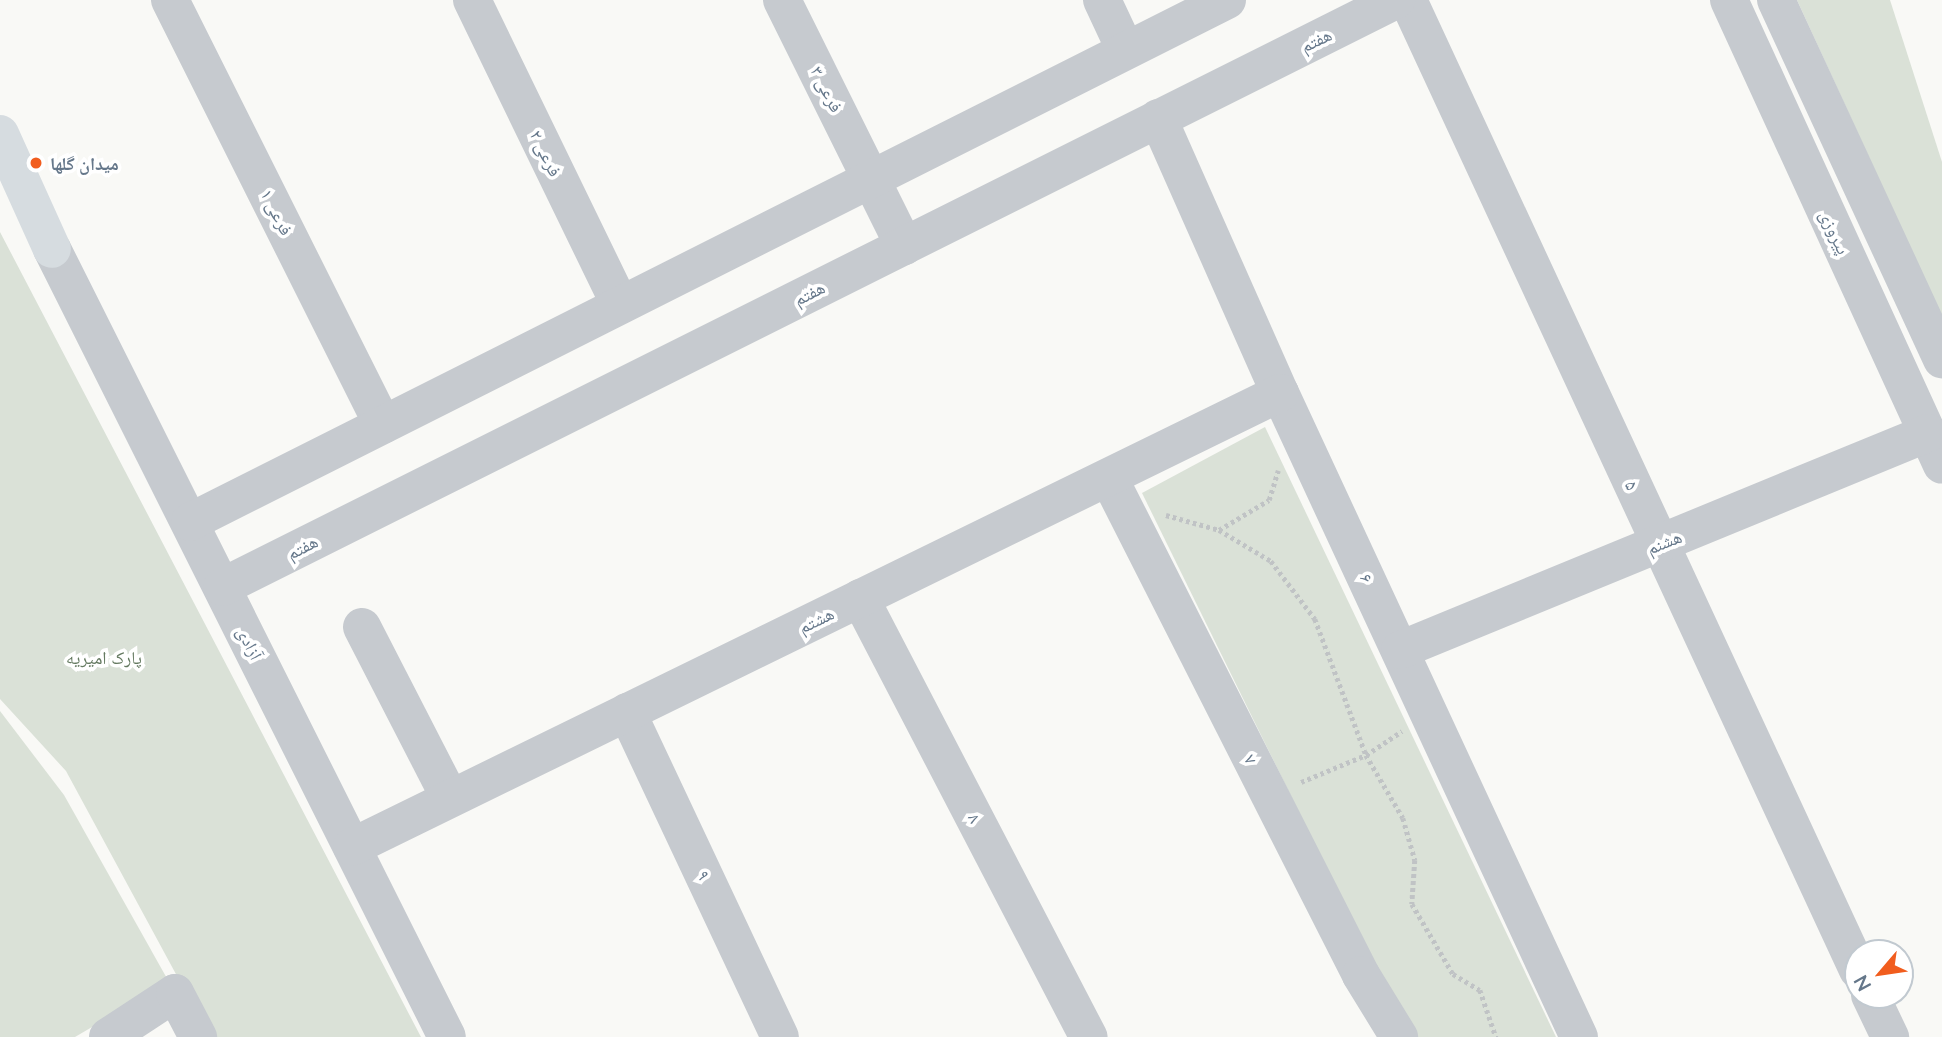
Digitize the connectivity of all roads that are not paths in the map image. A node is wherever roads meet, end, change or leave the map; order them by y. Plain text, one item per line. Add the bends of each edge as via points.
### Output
1 (170, 0) edge
2 (472, 0) edge
3 (782, 0) edge
4 (1102, 0) edge
5 (1227, 0) edge
6 (1396, 0) edge
7 (1408, 0) edge
8 (1729, 0) edge
9 (1776, 0) edge
10 (1125, 50) junction
11 (1158, 118) junction
12 (0, 134) edge
13 (0, 168) edge
14 (872, 178) junction
15 (904, 246) junction
16 (52, 249) junction
17 (620, 305) junction
18 (1942, 359) edge
19 (1286, 406) junction
20 (383, 425) junction
21 (1935, 449) edge
22 (1115, 490) junction
23 (190, 522) junction
24 (1659, 544) junction
25 (222, 587) junction
26 (860, 598) junction
27 (362, 627) dead end
28 (1400, 650) junction
29 (627, 712) junction
30 (450, 798) junction
31 (352, 847) junction
32 (1844, 940) edge
33 (1876, 1009) edge
34 (108, 1037) edge
35 (198, 1037) edge
36 (447, 1037) edge
37 (780, 1037) edge
38 (1089, 1037) edge
39 (1399, 1037) edge
40 (1579, 1037) edge
41 (1889, 1037) edge

1 - 20 street, فرعی ۱
2 - 17 street, فرعی ۲
3 - 14 street, فرعی ۳
4 - 10 street
5 - 10 street
6 - 11 street, هفتم
7 - 24 street, ۵
8 - 21 street, پیروزی
9 - 18 street
10 - 14 street
11 - 15 street, هفتم
11 - 19 street, ۶
12 - 16 main road, آزادی
13 - 16 main road, آزادی
14 - 15 street, فرعی ۳
14 - 17 street
15 - 25 street, هفتم
16 - 23 street, آزادی
17 - 20 street
19 - 22 street, هشتم
19 - 28 street, ۶
20 - 23 street
21 - 24 street, هشنم
22 - 26 street, هشتم
22 - 39 street, ۷ via 1361,975
23 - 25 street, آزادی
24 - 28 street, هشنم
24 - 32 street, ۵
25 - 31 street, آزادی
26 - 29 street, هشتم
26 - 38 street, ۸
27 - 30 street
28 - 40 street, ۶
29 - 30 street, هشتم
29 - 37 street, ۹
30 - 31 street, هشتم
31 - 36 street, آزادی
33 - 41 street
34 - 35 street via 175,993

